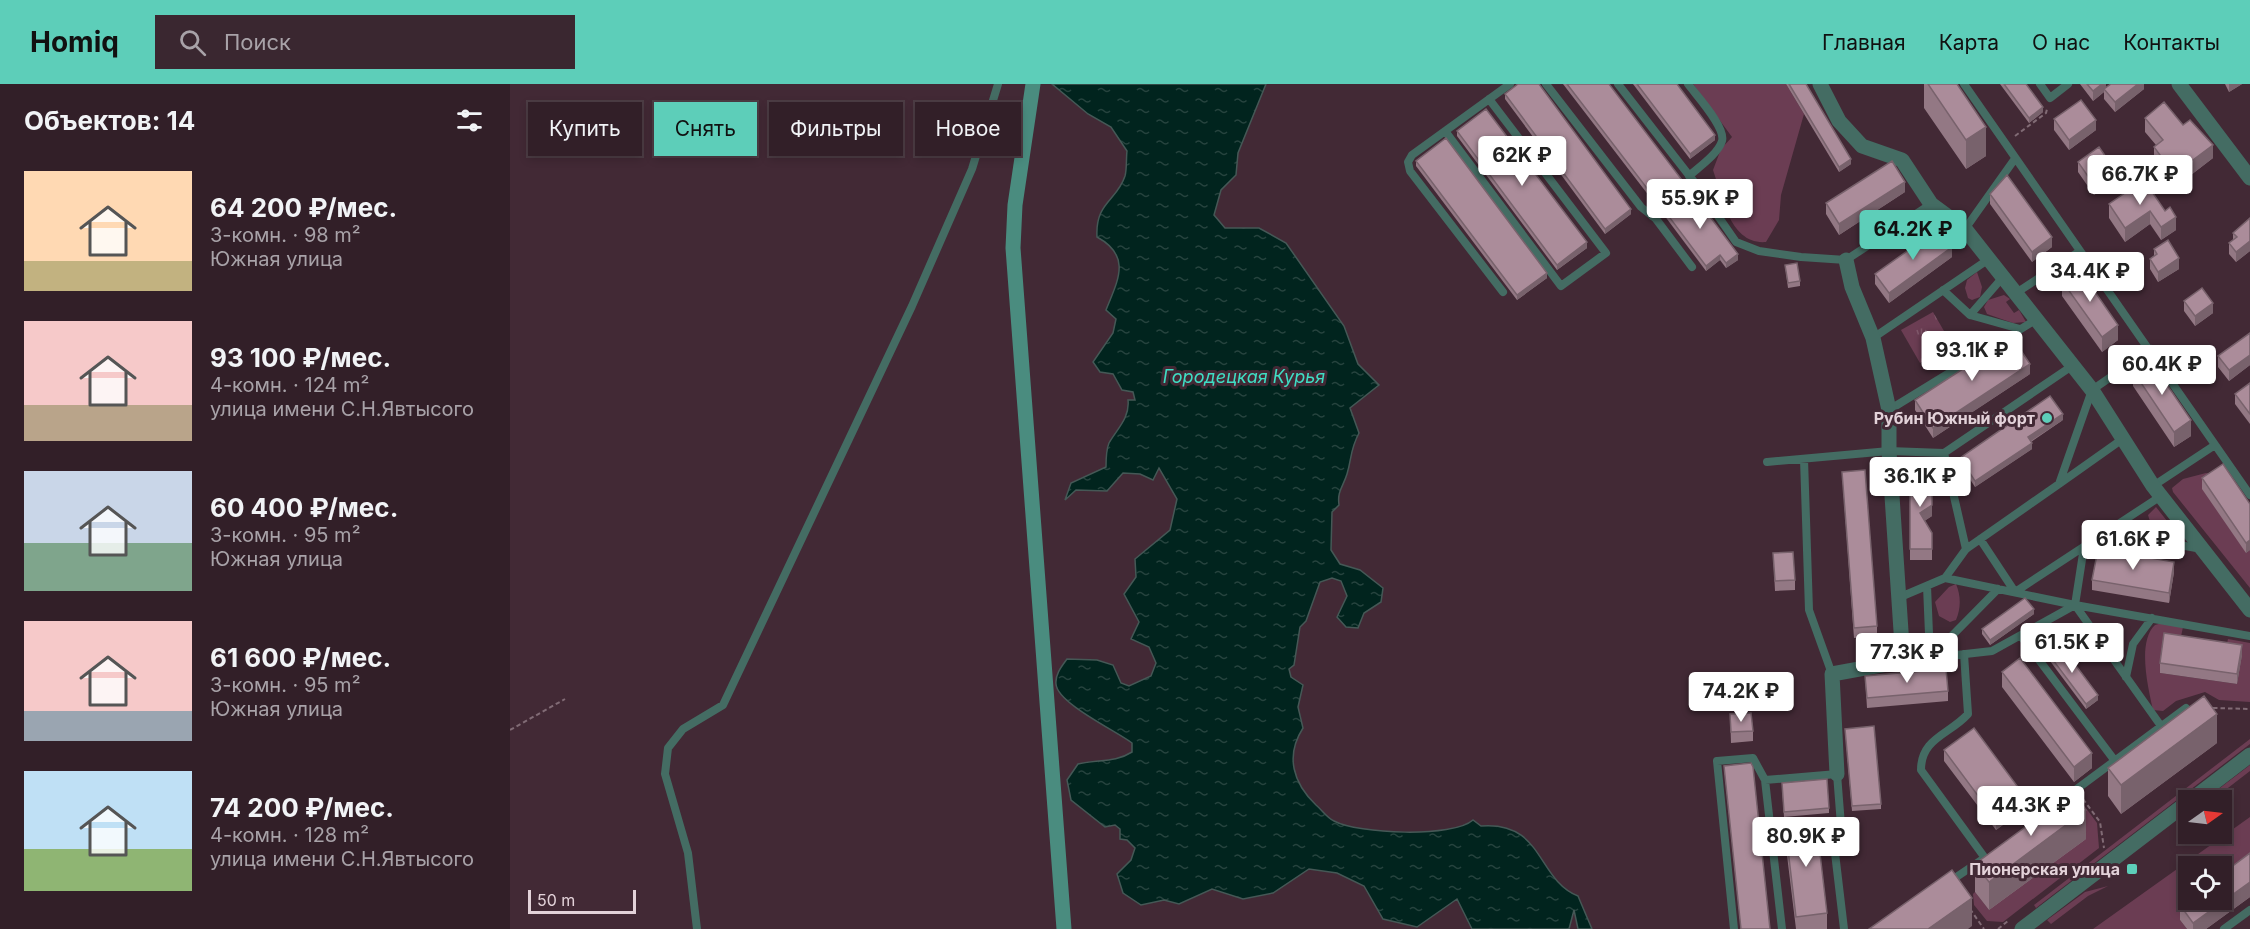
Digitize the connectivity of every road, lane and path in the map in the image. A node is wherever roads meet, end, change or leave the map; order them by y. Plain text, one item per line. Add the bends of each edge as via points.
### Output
1 (998, 84) edge
2 (1033, 84) edge
3 (1509, 84) edge
4 (1546, 84) edge
5 (1618, 84) edge
6 (1688, 84) edge
7 (1820, 84) edge
8 (1964, 84) edge
9 (2040, 84) edge
10 (2068, 84) edge
11 (2180, 84) edge
12 (2050, 98) junction
13 (1489, 99) junction
14 (1444, 131) junction
15 (2003, 144) junction
16 (2014, 160) junction
17 (2250, 178) edge
18 (1692, 180) junction
19 (1931, 204) junction
20 (1652, 216) junction
21 (1965, 229) junction
22 (2080, 251) junction
23 (1989, 259) junction
24 (1846, 260) junction
25 (1692, 267) dead end
26 (2003, 277) junction
27 (1943, 290) junction
28 (1503, 292) dead end
29 (2016, 293) junction
30 (1970, 315) junction
31 (2037, 319) junction
32 (2020, 329) junction
33 (1873, 338) junction
34 (2151, 349) junction
35 (2072, 366) junction
36 (2092, 390) junction
37 (1889, 410) junction
38 (2124, 438) junction
39 (2215, 445) junction
40 (1889, 451) junction
41 (1944, 453) junction
42 (1804, 459) junction
43 (1767, 462) dead end
44 (2059, 484) junction
45 (2157, 491) junction
46 (2250, 495) edge
47 (2106, 532) junction
48 (1980, 539) junction
49 (2084, 547) junction
50 (1966, 549) junction
51 (2202, 549) junction
52 (1945, 578) junction
53 (1927, 586) junction
54 (1998, 588) junction
55 (2015, 592) junction
56 (1898, 598) junction
57 (2075, 605) junction
58 (2250, 610) edge
59 (2152, 618) junction
60 (2021, 636) junction
61 (2250, 636) edge
62 (1964, 654) junction
63 (1930, 658) junction
64 (1903, 661) junction
65 (1832, 674) junction
66 (2126, 677) junction
67 (565, 699) dead end
68 (2186, 708) joint
69 (2250, 709) edge
70 (2161, 726) junction
71 (510, 730) edge
72 (2250, 755) edge
73 (2115, 761) junction
74 (1837, 774) junction
75 (1765, 780) junction
76 (2076, 790) junction
77 (2204, 790) edge
78 (2058, 803) edge
79 (2178, 810) edge
80 (1841, 821) junction
81 (1770, 827) junction
82 (2104, 848) dead end
83 (1997, 849) edge
84 (1985, 858) junction
85 (1942, 886) edge
86 (1966, 902) edge
87 (2250, 910) edge
88 (2002, 925) dead end
89 (2025, 928) edge
90 (698, 929) edge
91 (1064, 929) edge
92 (1734, 929) edge
93 (1782, 929) edge
94 (1844, 929) edge
95 (1984, 929) edge
96 (2006, 929) edge
97 (2224, 929) edge

1 - 90 lane via 972,170 912,306 723,705 683,729 668,748 665,774 688,853
2 - 91 main road via 1015,205 1013,248
3 - 13 lane
4 - 20 lane
5 - 18 lane
6 - 18 lane via 1721,129 1722,140
7 - 19 street via 1839,122 1862,146 1902,160
8 - 15 lane
9 - 12 lane
10 - 12 lane
11 - 17 street
12 - 15 path via 2046,113
13 - 14 lane
13 - 14 lane via 1606,253 1561,286
14 - 28 lane via 1412,155 1408,162 1410,171
15 - 16 lane
16 - 21 lane
16 - 22 lane
18 - 20 lane
18 - 24 lane via 1736,242 1759,251
19 - 21 street
19 - 24 lane
20 - 25 lane
21 - 23 street
22 - 29 lane
22 - 34 lane
23 - 26 street
23 - 27 lane
24 - 33 street via 1852,287
26 - 29 street
26 - 30 lane
27 - 30 lane
27 - 33 lane
29 - 31 street
30 - 32 lane
31 - 32 lane
31 - 35 street
32 - 37 lane
33 - 37 street
34 - 36 lane
34 - 39 lane
35 - 36 street
35 - 41 lane
36 - 38 street
36 - 44 lane
37 - 40 street
38 - 44 lane
38 - 45 street
39 - 45 lane
39 - 46 lane
40 - 41 lane
40 - 42 lane
40 - 56 street
41 - 50 lane
42 - 43 lane
42 - 65 lane via 1809,610
44 - 48 lane
45 - 47 lane
45 - 51 street
47 - 49 lane
47 - 51 lane
48 - 50 lane
48 - 55 lane
49 - 55 lane
49 - 57 lane
50 - 52 lane
51 - 58 street
52 - 53 lane
52 - 54 lane
53 - 56 lane
53 - 63 lane
54 - 55 lane
54 - 63 lane
55 - 57 lane
56 - 64 street
57 - 59 lane
57 - 60 lane
57 - 66 lane
59 - 61 lane
59 - 66 lane via 2133,644
60 - 62 lane via 1992,651
60 - 73 lane
62 - 63 lane
62 - 84 lane via 1968,714 1926,746 1921,770
63 - 64 lane
64 - 65 street
65 - 74 street
66 - 70 lane
67 - 71 path
68 - 69 path
68 - 70 lane
70 - 73 lane
72 - 77 street
73 - 76 lane
74 - 75 lane
74 - 80 lane
75 - 81 lane
75 - 92 lane via 1753,758 1717,761
76 - 78 lane
76 - 82 path via 2100,822
79 - 89 street
80 - 81 lane
80 - 94 lane via 1842,838 1835,853
81 - 93 lane
83 - 84 lane
84 - 85 lane
86 - 95 path
87 - 97 lane
88 - 96 path

